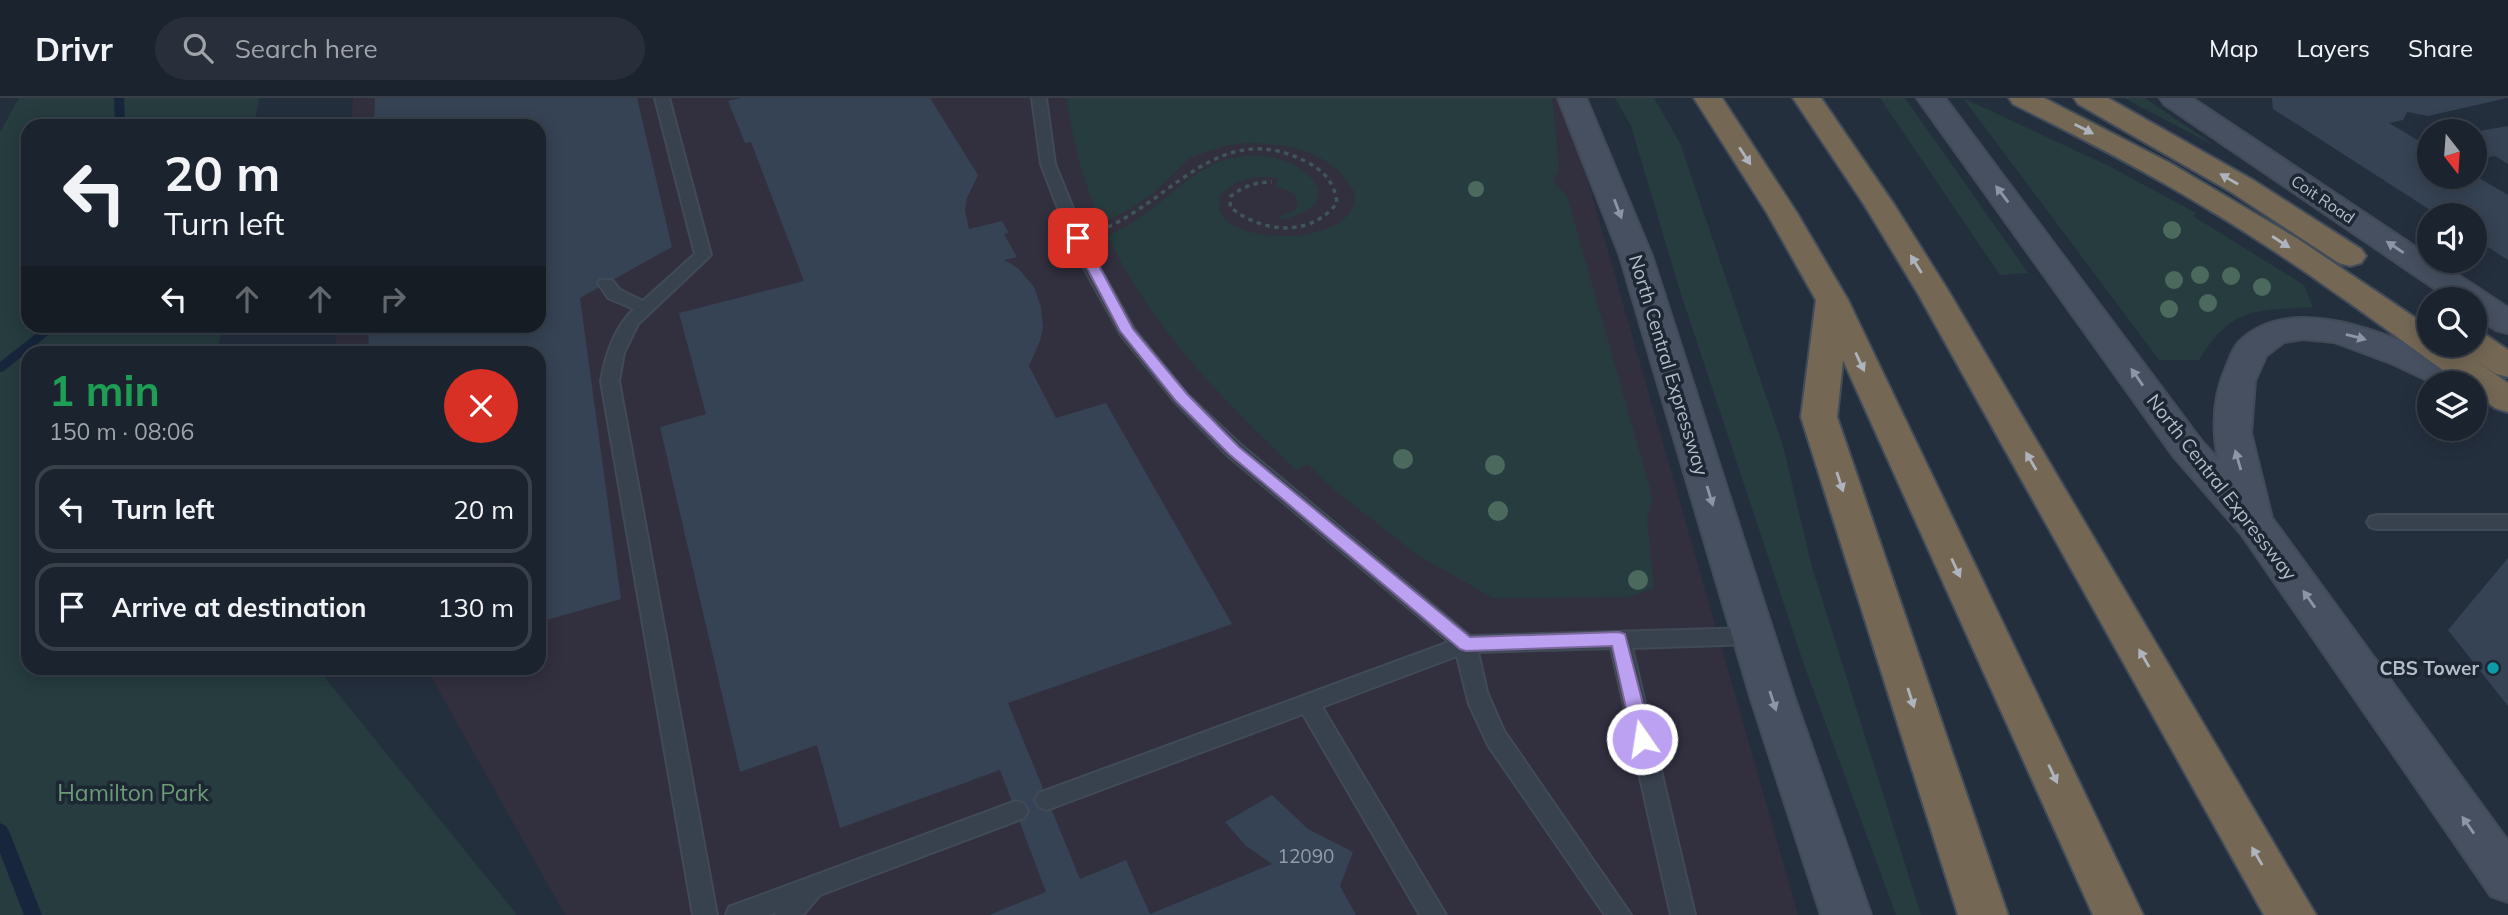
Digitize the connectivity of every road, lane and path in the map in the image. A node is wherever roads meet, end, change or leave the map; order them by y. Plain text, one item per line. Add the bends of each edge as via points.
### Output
1 (662, 98) edge
2 (1039, 98) edge
3 (1572, 98) edge
4 (1708, 98) edge
5 (1807, 98) edge
6 (1931, 98) edge
7 (2024, 98) edge
8 (2088, 98) edge
9 (2174, 98) edge
10 (1272, 181) dead end
11 (1078, 238) junction
12 (606, 283) dead end
13 (2454, 287) edge
14 (1832, 300) junction
15 (2417, 303) edge
16 (646, 308) junction
17 (2487, 309) edge
18 (2508, 323) edge
19 (2417, 335) edge
20 (2487, 352) edge
21 (2448, 357) edge
22 (2508, 366) edge
23 (2435, 371) edge
24 (2487, 396) edge
25 (2508, 400) edge
26 (2508, 407) edge
27 (2377, 522) dead end
28 (2508, 522) edge
29 (2256, 525) junction
30 (1753, 636) junction
31 (1619, 639) junction
32 (1466, 644) junction
33 (1308, 704) junction
34 (1047, 800) dead end
35 (1016, 811) dead end
36 (2508, 880) edge
37 (814, 887) junction
38 (705, 915) edge
39 (738, 915) edge
40 (787, 915) edge
41 (1434, 915) edge
42 (1619, 915) edge
43 (1683, 915) edge
44 (1846, 915) edge
45 (1983, 915) edge
46 (2118, 915) edge
47 (2291, 915) edge

1 - 16 lane via 703,255
2 - 11 lane via 1048,164
3 -> 30 main road, North Central Expressway via 1636,256
4 -> 14 highway
47 -> 5 highway via 1933,292
29 -> 6 main road, North Central Expressway via 2187,448
7 -> 19 highway via 2238,214
15 -> 8 highway via 2306,226
13 -> 9 main road, Coit Road
10 - 11 path via 1241,187 1231,196 1230,207 1244,220 1287,228 1318,222 1336,206 1334,183 1315,166 1279,151 1247,149 1202,161 1136,213
11 - 32 lane via 1127,331 1181,398 1234,450
12 - 16 lane via 614,294
14 -> 45 highway via 1819,417
14 -> 46 highway
16 - 38 lane via 631,321 615,353 610,381
17 - 18 main road, Coit Road
20 - 22 highway
21 - 25 highway
29 -> 23 main road via 2234,448 2233,400 2242,361 2267,335 2295,328 2330,331 2372,342
24 - 26 main road
27 - 28 lane
36 -> 29 main road, North Central Expressway
30 - 31 lane
30 -> 44 main road, North Central Expressway
31 - 32 lane
31 - 43 lane
32 - 33 lane
32 - 42 lane via 1481,712
33 - 34 lane
33 - 41 lane
35 - 37 lane
37 - 39 lane
37 - 40 lane

